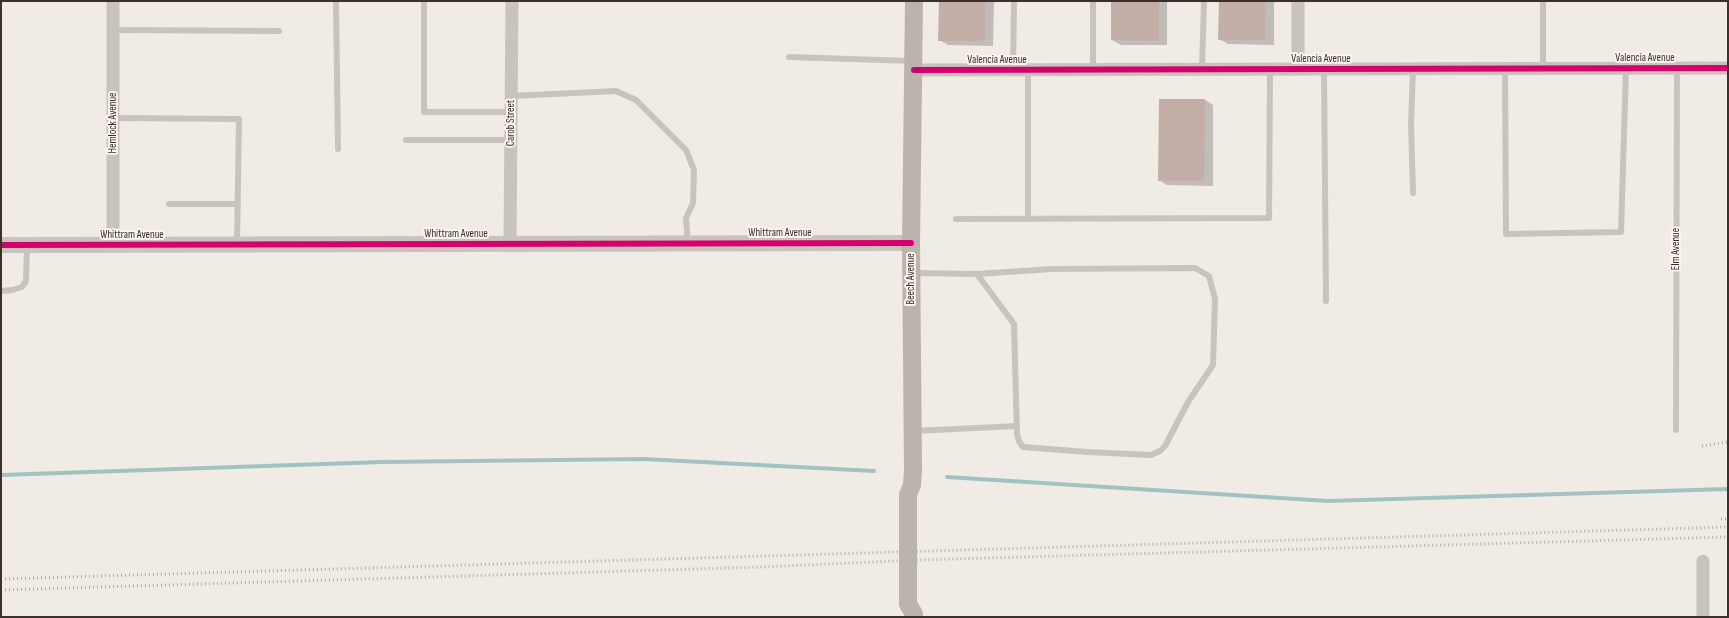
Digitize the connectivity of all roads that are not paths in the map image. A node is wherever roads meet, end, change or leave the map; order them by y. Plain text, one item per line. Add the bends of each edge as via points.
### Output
1 (113, 1) edge
2 (336, 1) edge
3 (424, 1) edge
4 (512, 1) edge
5 (914, 1) edge
6 (1014, 1) edge
7 (1093, 1) edge
8 (1204, 1) edge
9 (1298, 1) edge
10 (1543, 1) edge
11 (113, 30) junction
12 (279, 31) dead end
13 (788, 57) dead end
14 (914, 66) junction
15 (1505, 68) junction
16 (1543, 68) junction
17 (1626, 68) junction
18 (1677, 68) junction
19 (1728, 68) edge
20 (1202, 69) junction
21 (1270, 69) junction
22 (1298, 69) junction
23 (1324, 69) junction
24 (1413, 69) junction
25 (1014, 70) junction
26 (1028, 70) junction
27 (1093, 70) junction
28 (511, 96) junction
29 (511, 112) junction
30 (113, 118) junction
31 (406, 140) dead end
32 (511, 140) junction
33 (338, 149) dead end
34 (1413, 194) dead end
35 (169, 204) dead end
36 (238, 204) junction
37 (956, 219) dead end
38 (1028, 219) junction
39 (911, 243) junction
40 (510, 244) junction
41 (688, 244) junction
42 (1, 245) edge
43 (27, 245) junction
44 (113, 245) junction
45 (237, 245) junction
46 (911, 273) junction
47 (977, 274) junction
48 (1, 291) edge
49 (1326, 302) dead end
50 (1017, 426) junction
51 (1676, 430) dead end
52 (912, 431) junction
53 (1703, 561) dead end
54 (914, 616) edge
55 (1703, 617) edge

1 - 11 street, Hemlock Avenue
2 - 33 lane
3 - 29 lane via 424,112
4 - 28 street, Carob Street
5 - 14 main road, Beech Avenue
6 - 25 lane
7 - 27 lane
8 - 20 lane
9 - 22 street
10 - 16 lane
11 - 12 lane
11 - 30 street, Hemlock Avenue
13 - 14 lane
14 - 25 street, Valencia Avenue
14 - 39 main road, Beech Avenue
15 - 16 street, Valencia Avenue
15 - 17 lane via 1506,234 1621,232
15 - 24 street, Valencia Avenue
16 - 17 street, Valencia Avenue
17 - 18 street, Valencia Avenue
18 - 19 street, Valencia Avenue
18 - 51 lane, Elm Avenue
20 - 21 street, Valencia Avenue
20 - 27 street, Valencia Avenue
21 - 22 street, Valencia Avenue
21 - 38 lane via 1269,218
22 - 23 street, Valencia Avenue
23 - 24 street, Valencia Avenue
23 - 49 lane
24 - 34 lane
25 - 26 street, Valencia Avenue
26 - 27 street, Valencia Avenue
26 - 38 lane
28 - 29 street, Carob Street
28 - 41 lane via 616,91 636,100 686,150 694,170 693,203 686,218
29 - 32 street, Carob Street
30 - 36 lane via 239,119
30 - 44 street, Hemlock Avenue
31 - 32 lane
32 - 40 street, Carob Street
35 - 36 lane
36 - 45 lane
37 - 38 lane
39 - 41 street, Whittram Avenue
39 - 46 main road, Beech Avenue
40 - 41 street, Whittram Avenue
40 - 45 street, Whittram Avenue
42 - 43 street, Whittram Avenue
43 - 44 street, Whittram Avenue
43 - 48 lane via 26,281 22,287
44 - 45 street, Whittram Avenue
46 - 47 lane
46 - 52 main road, Beech Avenue
47 - 50 lane via 1014,324
47 - 50 lane via 1052,269 1195,268 1209,276 1212,287 1215,299 1213,365 1160,451 1151,455 1022,447
50 - 52 lane
52 - 54 main road, Beech Avenue via 917,552 917,606
53 - 55 street

